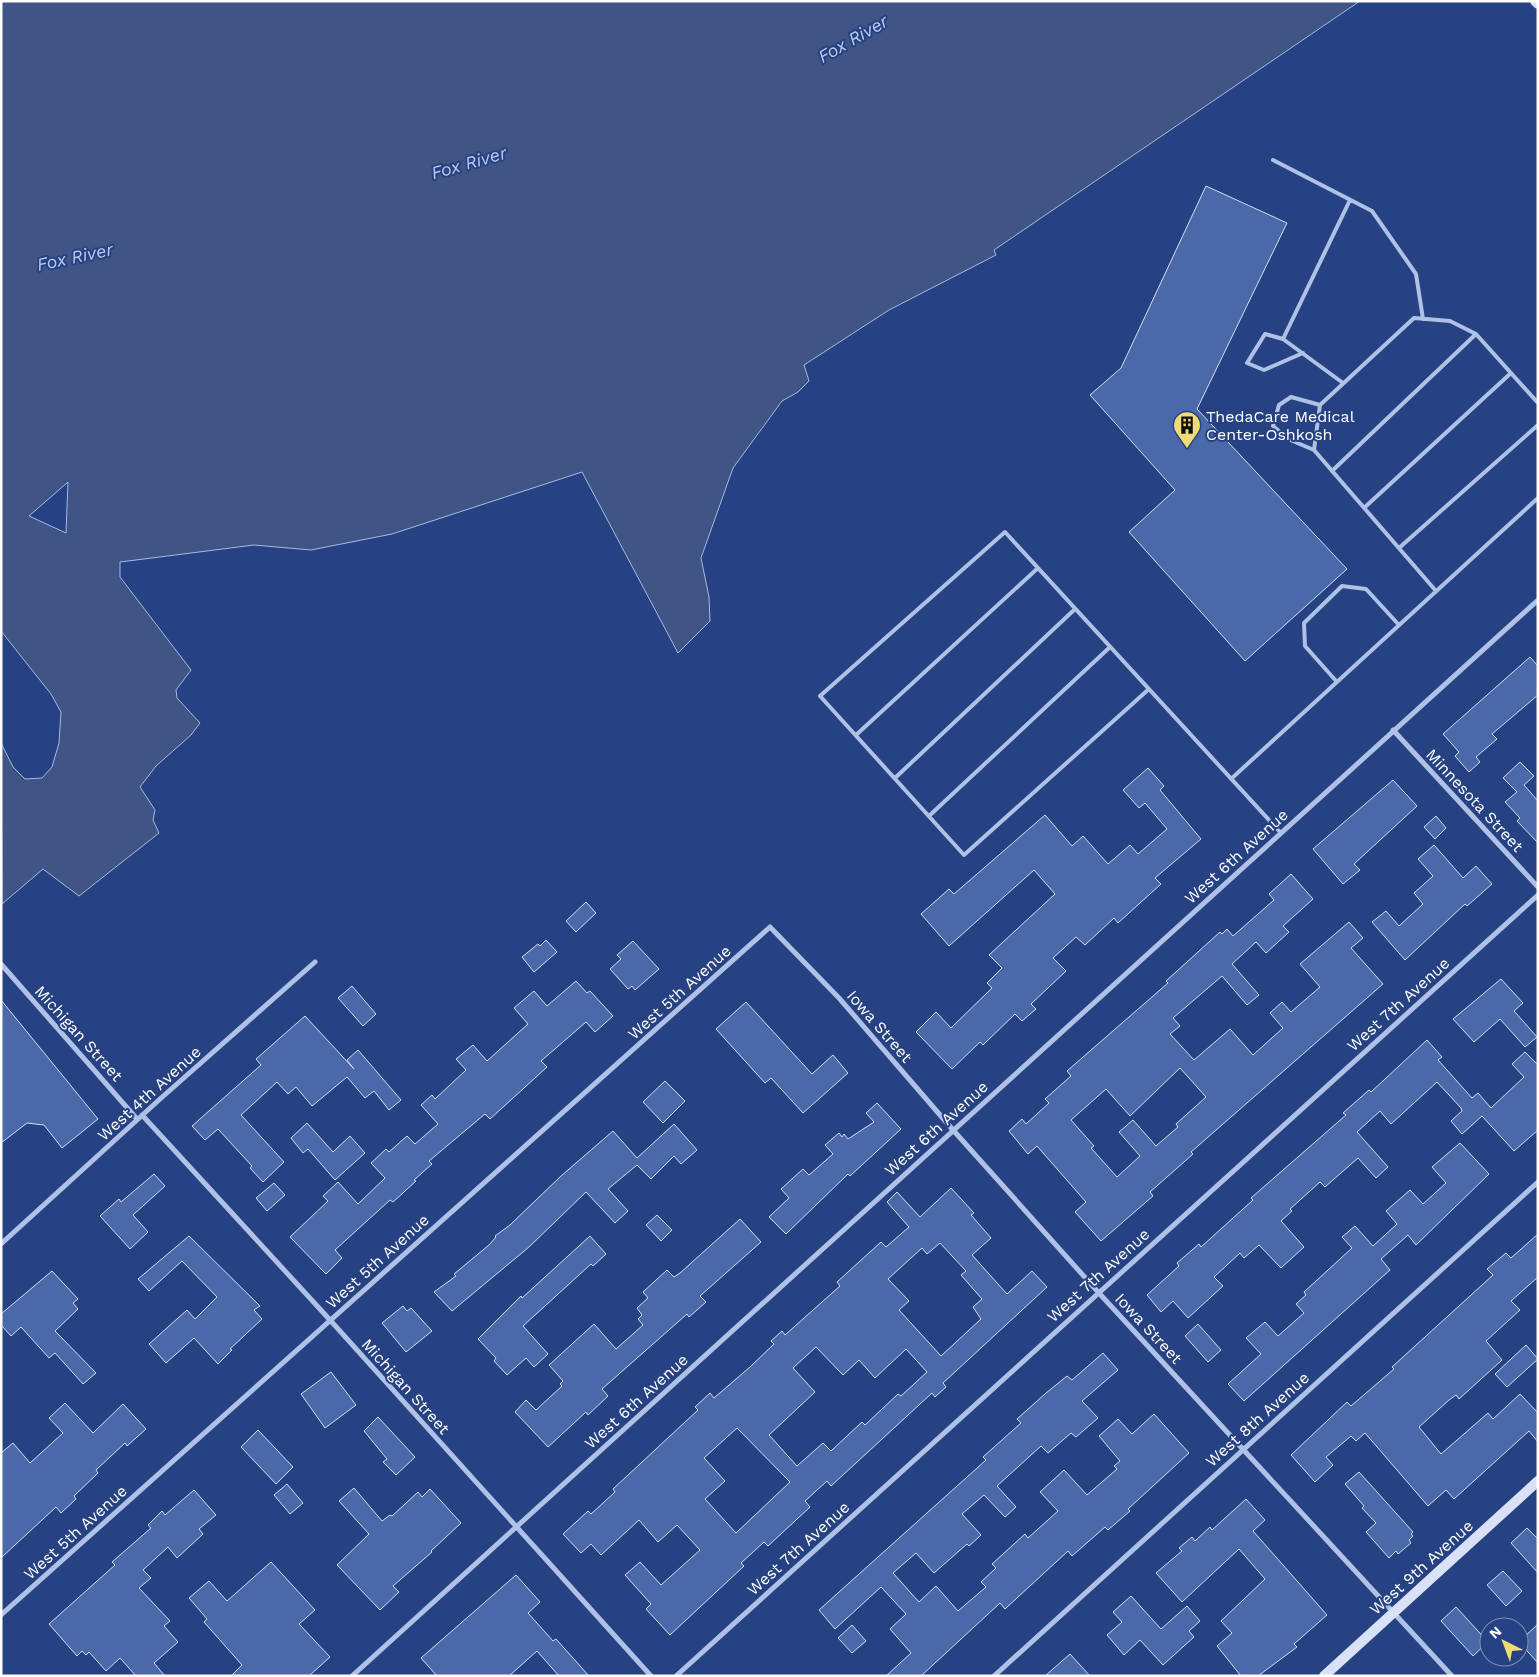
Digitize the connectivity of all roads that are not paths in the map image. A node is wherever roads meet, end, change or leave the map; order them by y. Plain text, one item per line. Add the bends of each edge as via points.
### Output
1 (1535, 1) edge
2 (1538, 4) edge
3 (1273, 160) dead end
4 (1350, 200) junction
5 (1423, 319) junction
6 (1476, 334) junction
7 (1283, 339) junction
8 (1303, 353) junction
9 (1511, 373) junction
10 (1343, 383) junction
11 (1538, 403) edge
12 (1320, 404) junction
13 (1538, 424) edge
14 (1314, 450) junction
15 (1332, 471) junction
16 (1538, 498) edge
17 (1364, 508) junction
18 (1399, 548) junction
19 (1038, 568) junction
20 (1436, 591) junction
21 (1538, 600) edge
22 (1075, 609) junction
23 (1399, 624) junction
24 (1110, 647) junction
25 (1337, 682) junction
26 (1149, 689) junction
27 (1393, 730) junction
28 (856, 735) junction
29 (895, 778) junction
30 (1231, 779) junction
31 (929, 816) junction
32 (1280, 832) junction
33 (1538, 887) edge
34 (1538, 896) edge
35 (770, 927) joint
36 (315, 962) dead end
37 (1, 964) edge
38 (140, 1117) junction
39 (953, 1130) junction
40 (1538, 1182) edge
41 (1, 1244) edge
42 (1098, 1292) junction
43 (330, 1320) junction
44 (1243, 1449) junction
45 (1538, 1481) edge
46 (515, 1528) junction
47 (1394, 1612) junction
48 (1, 1615) edge
49 (352, 1676) edge
50 (651, 1676) edge
51 (676, 1676) edge
52 (994, 1676) edge
53 (1324, 1676) edge
54 (1452, 1676) edge

1 - 2 main road
3 - 4 lane
4 - 5 lane via 1372,211 1416,274
4 - 7 lane
5 - 6 lane via 1450,321
5 - 10 lane via 1414,318
6 - 9 lane
6 - 15 lane
7 - 8 lane
7 - 8 lane via 1265,334 1247,363 1264,370
8 - 10 lane
9 - 11 lane
9 - 17 lane
10 - 12 lane
12 - 14 lane
12 - 14 lane via 1291,397 1279,405 1273,426 1288,439
13 - 18 lane
14 - 15 lane
15 - 17 lane
16 - 20 lane
17 - 18 lane
18 - 20 lane
19 - 22 lane
19 - 28 lane
19 - 28 lane via 1004,532 820,696
20 - 23 lane
21 - 27 street, West 6th Avenue
22 - 24 lane
22 - 29 lane
23 - 25 lane
23 - 25 lane via 1366,589 1342,586 1304,623 1305,646
24 - 26 lane
24 - 31 lane
25 - 30 lane
26 - 30 lane
26 - 31 lane via 964,855
27 - 32 street, West 6th Avenue
27 - 33 street, Minnesota Street
28 - 29 lane
29 - 31 lane
30 - 32 lane
32 - 39 street, West 6th Avenue
34 - 42 street, West 7th Avenue
35 - 39 street, Iowa Street via 839,998
35 - 43 street, West 5th Avenue
36 - 38 street, West 4th Avenue
37 - 38 street, Michigan Street
38 - 41 street, West 4th Avenue
38 - 43 street, Michigan Street
39 - 42 street, Iowa Street
39 - 46 street, West 6th Avenue
40 - 44 street, West 8th Avenue
42 - 44 street, Iowa Street
42 - 51 street, West 7th Avenue
43 - 46 street, Michigan Street
43 - 48 street, West 5th Avenue
44 - 47 street, Iowa Street
44 - 52 street, West 8th Avenue
45 - 47 main road, West 9th Avenue
46 - 49 street, West 6th Avenue
46 - 50 street, Michigan Street
47 - 53 main road, West 9th Avenue
47 - 54 street, Iowa Street

